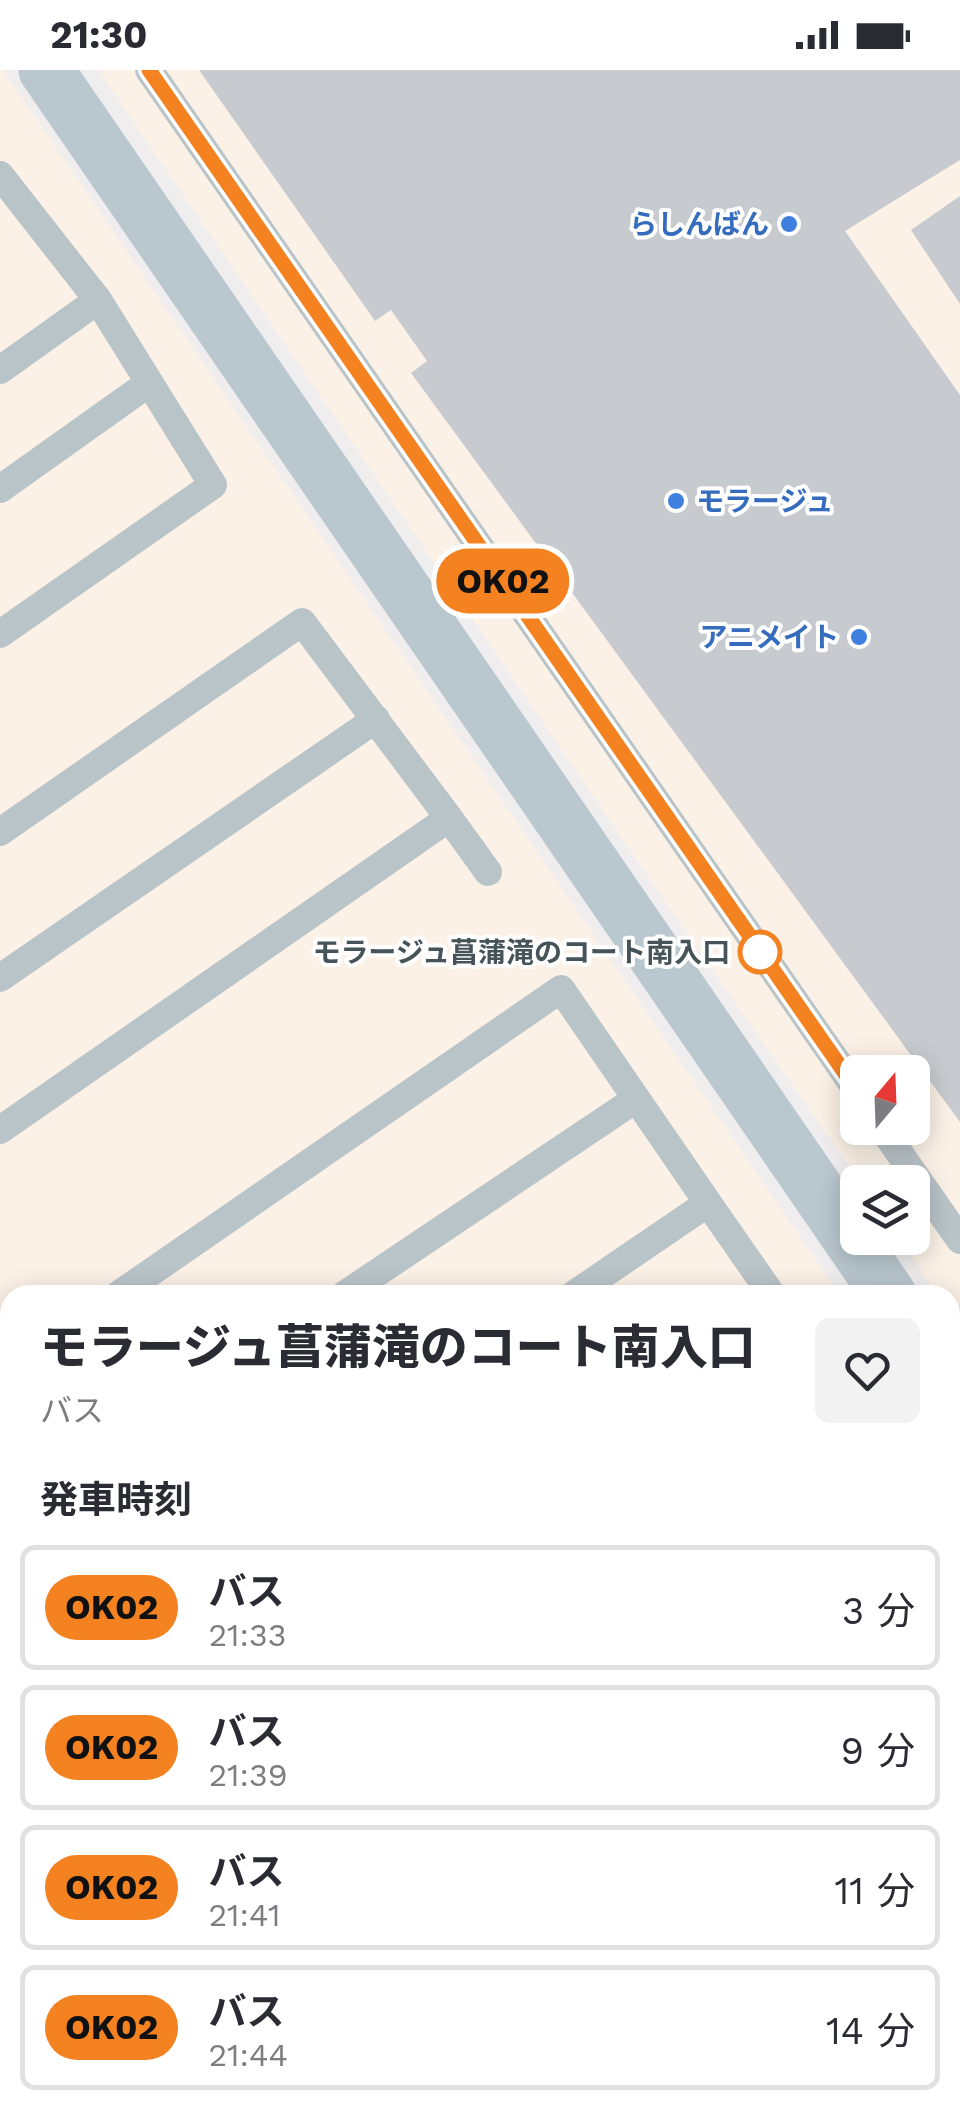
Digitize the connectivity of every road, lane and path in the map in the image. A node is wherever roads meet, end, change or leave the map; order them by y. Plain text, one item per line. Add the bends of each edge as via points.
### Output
1 (46, 70) edge
2 (149, 70) edge
3 (4, 188) edge
4 (98, 300) junction
5 (0, 370) edge
6 (149, 383) junction
7 (0, 489) edge
8 (0, 634) edge
9 (376, 720) junction
10 (449, 818) junction
11 (0, 832) edge
12 (488, 872) dead end
13 (0, 978) edge
14 (840, 1066) edge
15 (636, 1099) junction
16 (0, 1130) edge
17 (894, 1145) edge
18 (708, 1202) junction
19 (960, 1240) edge
20 (132, 1285) edge
21 (359, 1285) edge
22 (588, 1285) edge
23 (765, 1285) edge
24 (882, 1285) edge

1 - 24 street
2 - 14 lane
3 - 4 lane
4 - 5 lane
4 - 6 lane
6 - 7 lane
6 - 8 lane via 213,485
9 - 10 lane
9 - 11 lane via 302,622
9 - 13 lane
10 - 12 lane
10 - 16 lane
15 - 18 lane
15 - 20 lane via 561,989
15 - 21 lane
17 - 19 lane
18 - 22 lane
18 - 23 lane

